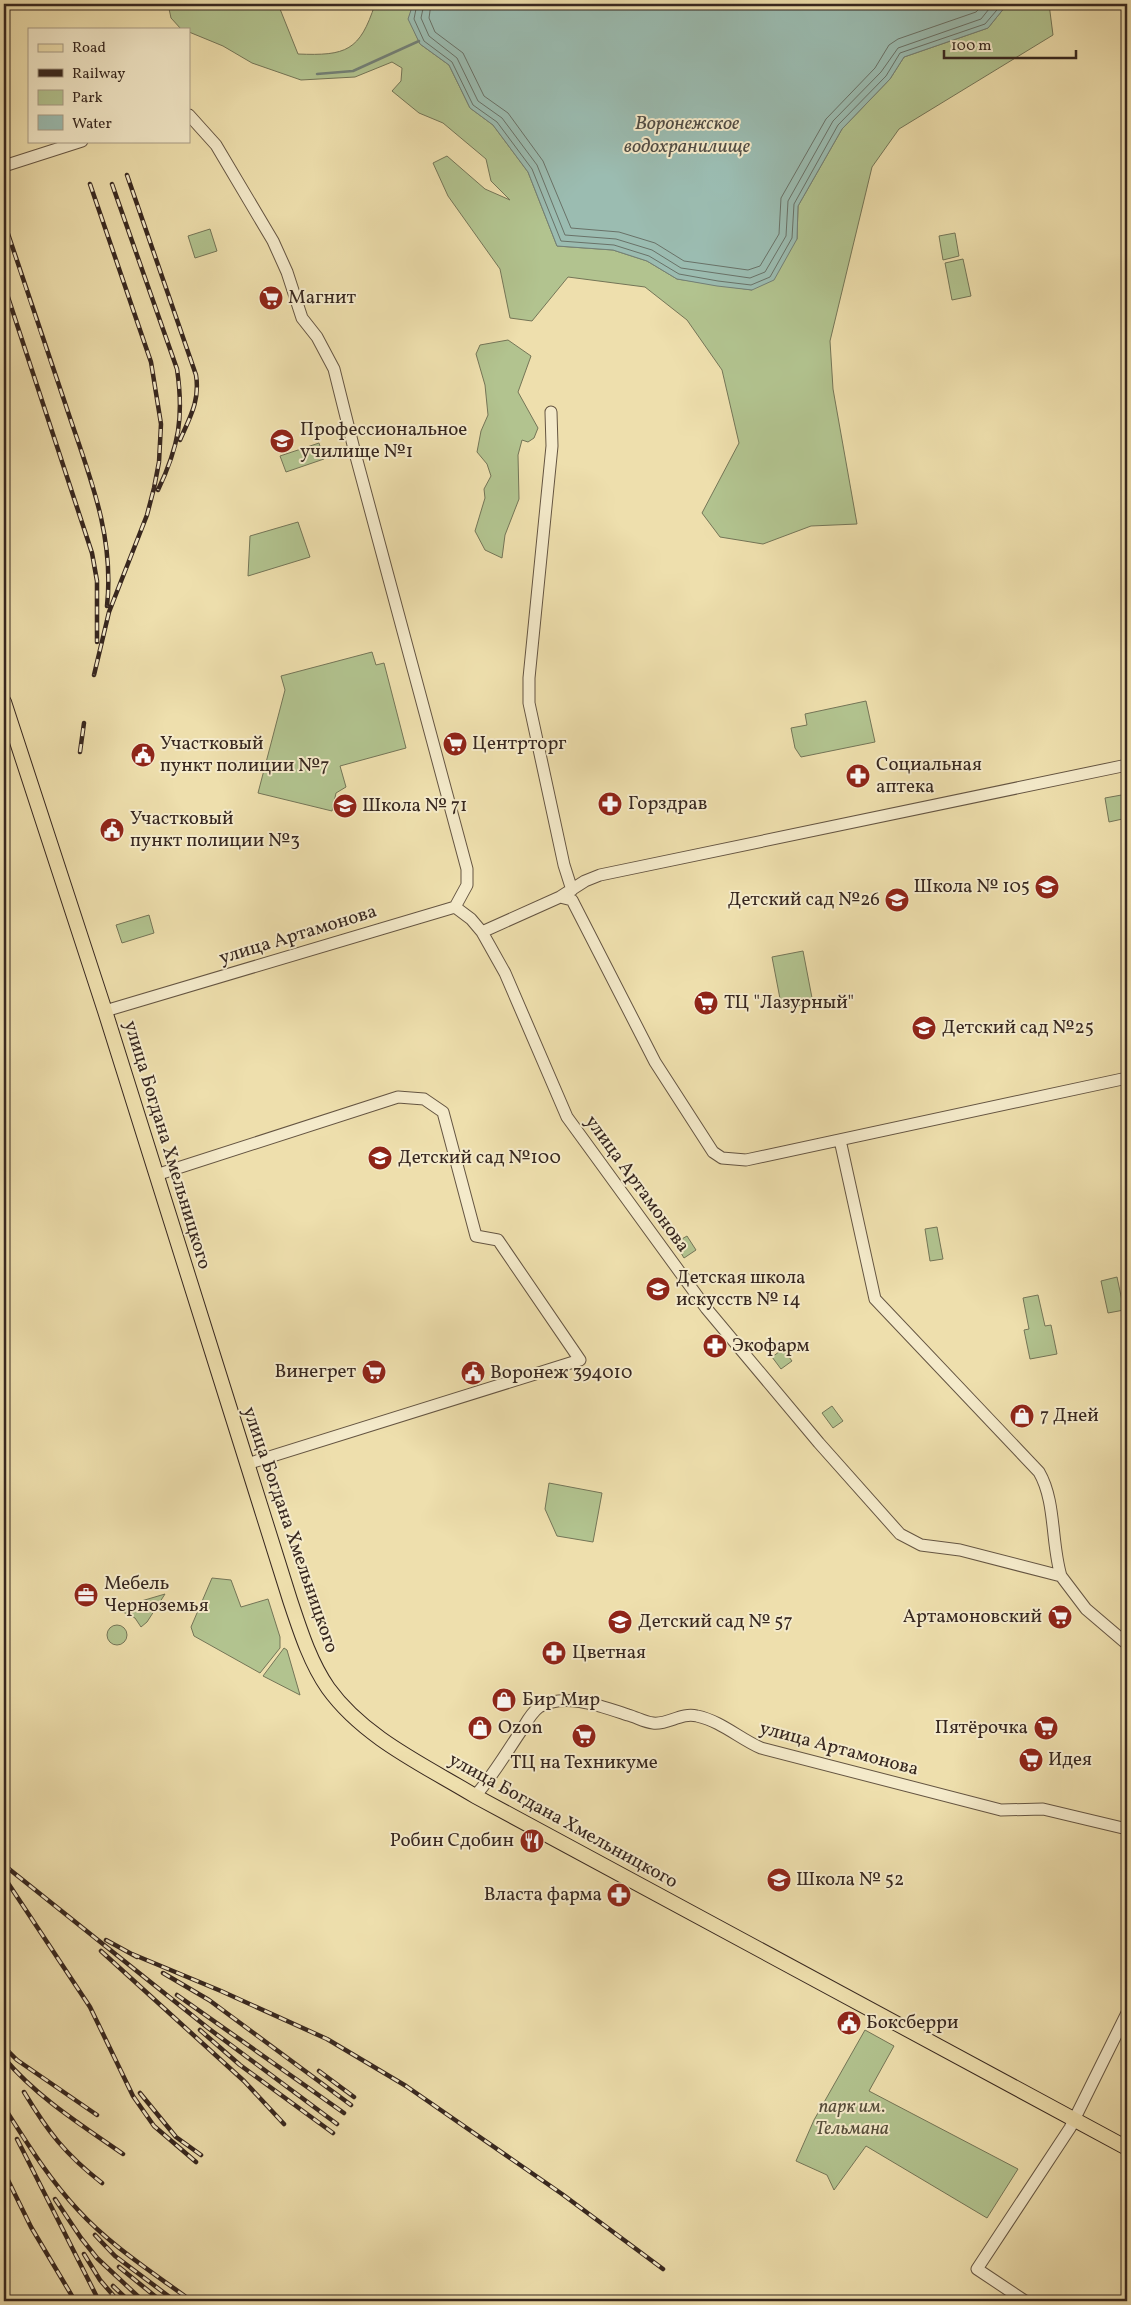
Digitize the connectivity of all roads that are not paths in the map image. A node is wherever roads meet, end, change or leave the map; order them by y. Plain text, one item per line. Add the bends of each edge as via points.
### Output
1 (190, 116) edge
2 (79, 142) edge
3 (4, 166) edge
4 (551, 412) dead end
5 (4, 702) edge
6 (1127, 765) edge
7 (572, 890) junction
8 (560, 897) junction
9 (455, 907) junction
10 (482, 932) junction
11 (105, 1011) junction
12 (1127, 1078) edge
13 (840, 1140) junction
14 (156, 1175) junction
15 (247, 1464) junction
16 (1061, 1576) junction
17 (1127, 1644) edge
18 (475, 1796) junction
19 (1127, 1828) edge
20 (1127, 2013) edge
21 (1074, 2120) junction
22 (1127, 2148) edge
23 (1025, 2301) edge

1 - 9 street via 216,145 259,216 287,272 302,318 317,336 334,369 467,869 467,886
2 - 3 street
4 - 7 street via 552,446 529,703
5 - 11 main road, улица Богдана Хмельницкого
6 - 7 street via 600,875
7 - 8 street
8 - 10 street
8 - 13 street via 572,900 655,1062 713,1152 722,1158 746,1160
9 - 10 street, улица Артамонова
9 - 11 street, улица Артамонова
10 - 16 street, улица Артамонова via 506,974 567,1117 706,1308 900,1534 921,1545 960,1550
11 - 14 main road, улица Богдана Хмельницкого
12 - 13 street
13 - 16 street via 875,1299 1039,1472 1047,1489 1055,1556
14 - 15 main road, улица Богдана Хмельницкого
14 - 15 street via 398,1097 424,1099 443,1112 476,1236 498,1240 580,1360
15 - 18 main road, улица Богдана Хмельницкого via 298,1623 328,1688 346,1710 375,1734
16 - 17 street via 1086,1609
18 - 19 street, улица Артамонова via 488,1782 533,1712 548,1703 568,1700 654,1723 686,1715 697,1716 761,1748 1001,1810 1042,1809
18 - 21 main road, улица Богдана Хмельницкого
20 - 21 street
21 - 22 main road, улица Богдана Хмельницкого
21 - 23 street via 977,2269

